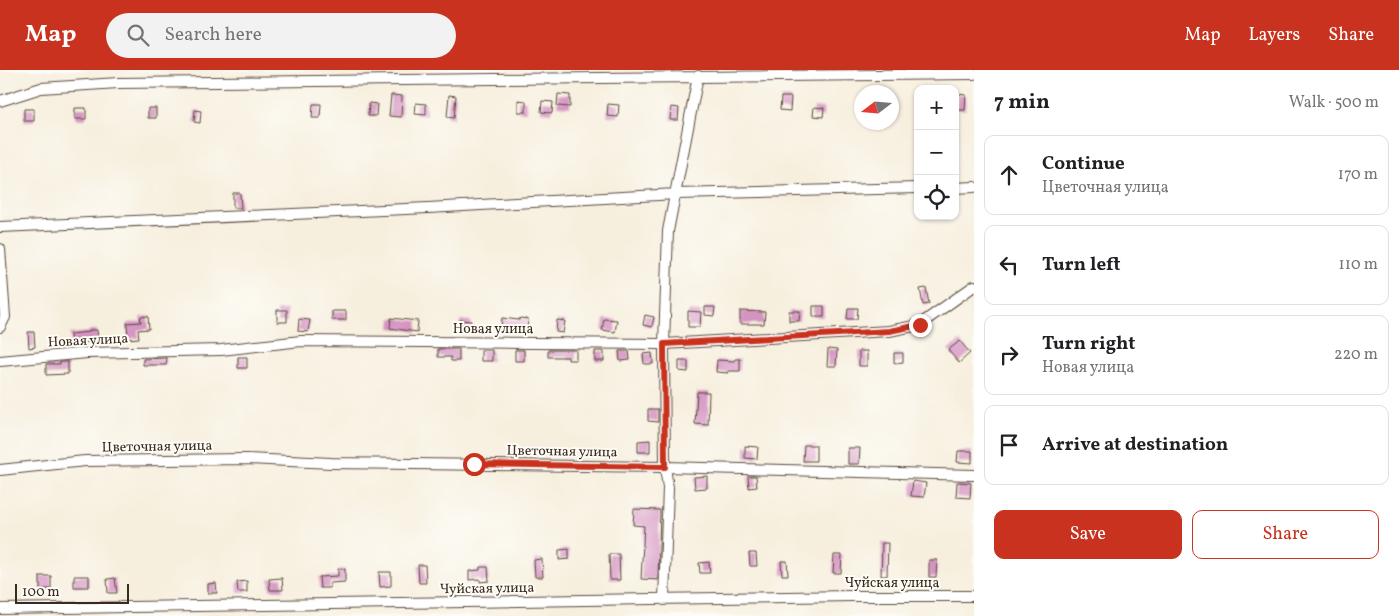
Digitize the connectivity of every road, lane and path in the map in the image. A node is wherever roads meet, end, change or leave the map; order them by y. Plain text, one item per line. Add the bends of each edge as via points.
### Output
1 (974, 74) edge
2 (698, 76) junction
3 (0, 101) edge
4 (974, 187) edge
5 (914, 188) edge
6 (959, 188) edge
7 (676, 194) junction
8 (0, 226) edge
9 (0, 250) edge
10 (974, 286) edge
11 (0, 328) edge
12 (664, 344) junction
13 (0, 361) edge
14 (665, 467) junction
15 (0, 470) edge
16 (974, 474) edge
17 (974, 596) edge
18 (664, 600) junction
19 (0, 609) edge

1 - 2 street
2 - 3 street via 118,84 42,88
2 - 7 street
4 - 6 street
5 - 7 street
7 - 8 street
7 - 12 street via 668,231
9 - 11 street via 5,317
10 - 12 street, Новая улица via 920,325 889,331
12 - 13 street, Новая улица via 301,341 221,350 87,353
12 - 14 street
14 - 15 street, Цветочная улица via 246,459 85,461
14 - 16 street, Цветочная улица
14 - 18 street via 668,488
17 - 18 street, Чуйская улица
18 - 19 street, Чуйская улица

